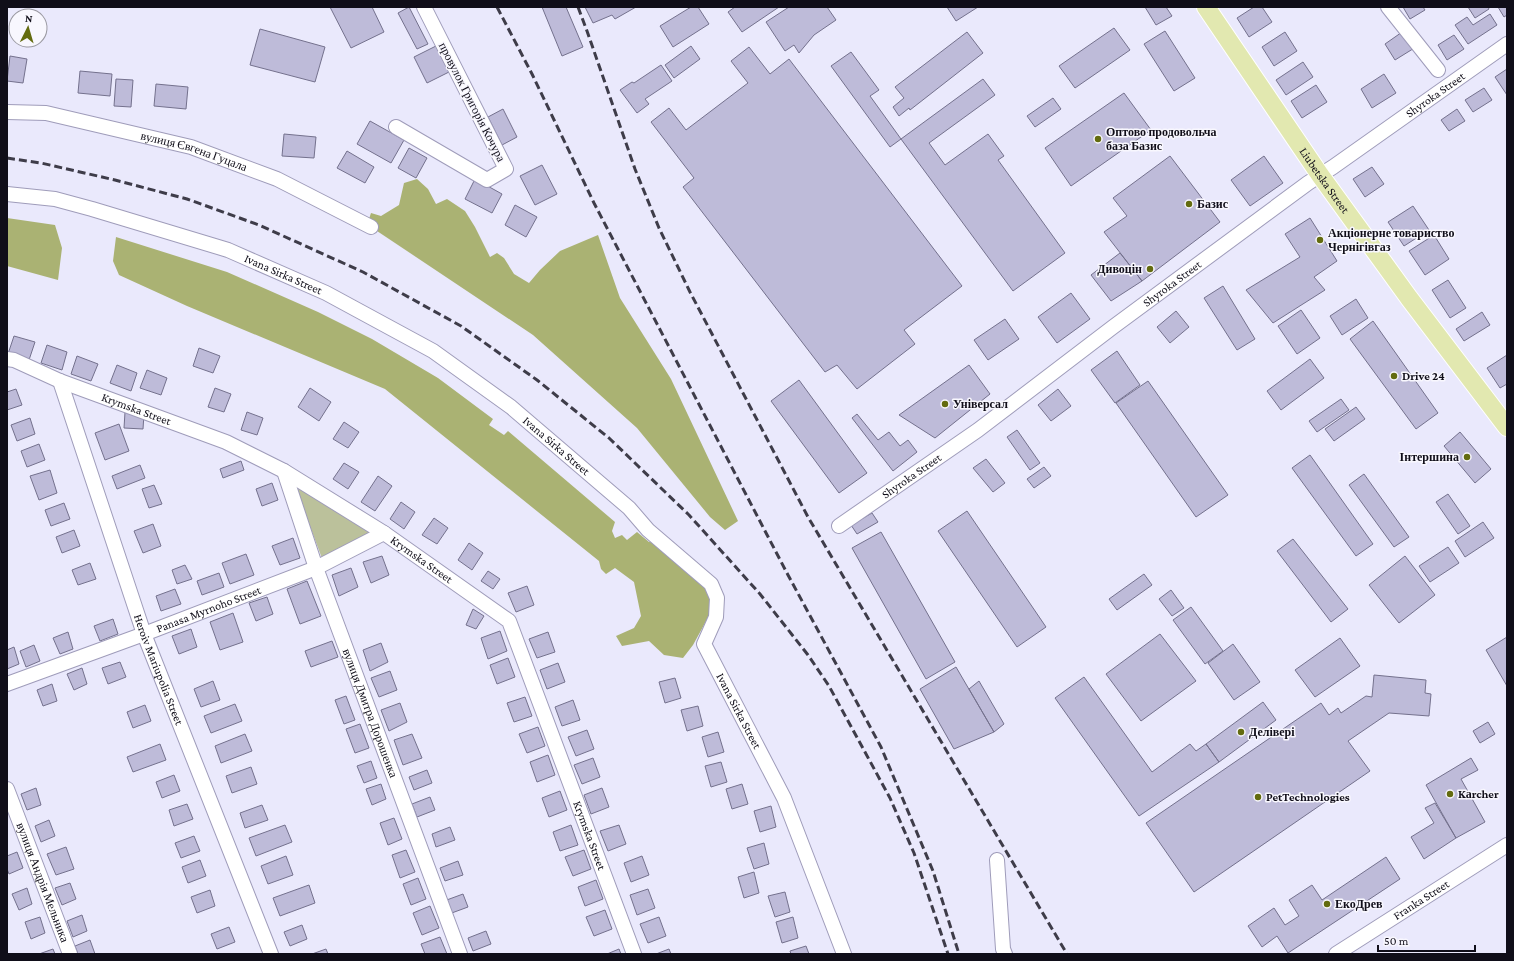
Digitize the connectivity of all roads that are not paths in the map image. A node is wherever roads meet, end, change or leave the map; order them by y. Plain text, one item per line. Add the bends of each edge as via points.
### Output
1 (424, 7) edge
2 (1206, 7) edge
3 (1388, 7) edge
4 (1507, 44) edge
5 (1438, 70) dead end
6 (7, 112) edge
7 (396, 127) dead end
8 (1320, 175) junction
9 (7, 194) edge
10 (370, 227) dead end
11 (7, 359) edge
12 (60, 381) junction
13 (1507, 427) edge
14 (284, 471) junction
15 (839, 526) dead end
16 (384, 534) junction
17 (316, 568) junction
18 (144, 634) junction
19 (7, 684) edge
20 (7, 789) edge
21 (1507, 845) edge
22 (997, 860) dead end
23 (70, 954) edge
24 (271, 954) edge
25 (460, 954) edge
26 (634, 954) edge
27 (844, 954) edge
28 (1005, 954) edge
29 (1336, 954) edge

1 - 7 street, провулок Григорія Кочура via 506,169 487,180
2 - 8 main road, Liubetska Street
3 - 5 street
4 - 8 street, Shyroka Street
6 - 10 street, вулиця Євгена Гуцала via 46,113 191,147 277,179
8 - 13 main road, Liubetska Street
8 - 15 street, Shyroka Street via 978,430
9 - 27 street, Ivana Sirka Street via 55,199 92,208 228,250 326,293 440,356 511,407 629,508 648,530 711,584 717,598 716,617 704,644 784,798
11 - 12 street, Krymska Street
12 - 14 street, Krymska Street via 226,442
12 - 18 street, Heroiv Mariupolia Street
14 - 16 street, Krymska Street
14 - 17 street, вулиця Дмитра Дорошенка
16 - 17 street, Panasa Myrnoho Street
16 - 26 street, Krymska Street via 509,621
17 - 18 street, Panasa Myrnoho Street
17 - 25 street, вулиця Дмитра Дорошенка
18 - 19 street, Panasa Myrnoho Street
18 - 24 street, Heroiv Mariupolia Street
20 - 23 street, вулиця Андрія Мельника
21 - 29 street, Franka Street
22 - 28 street

